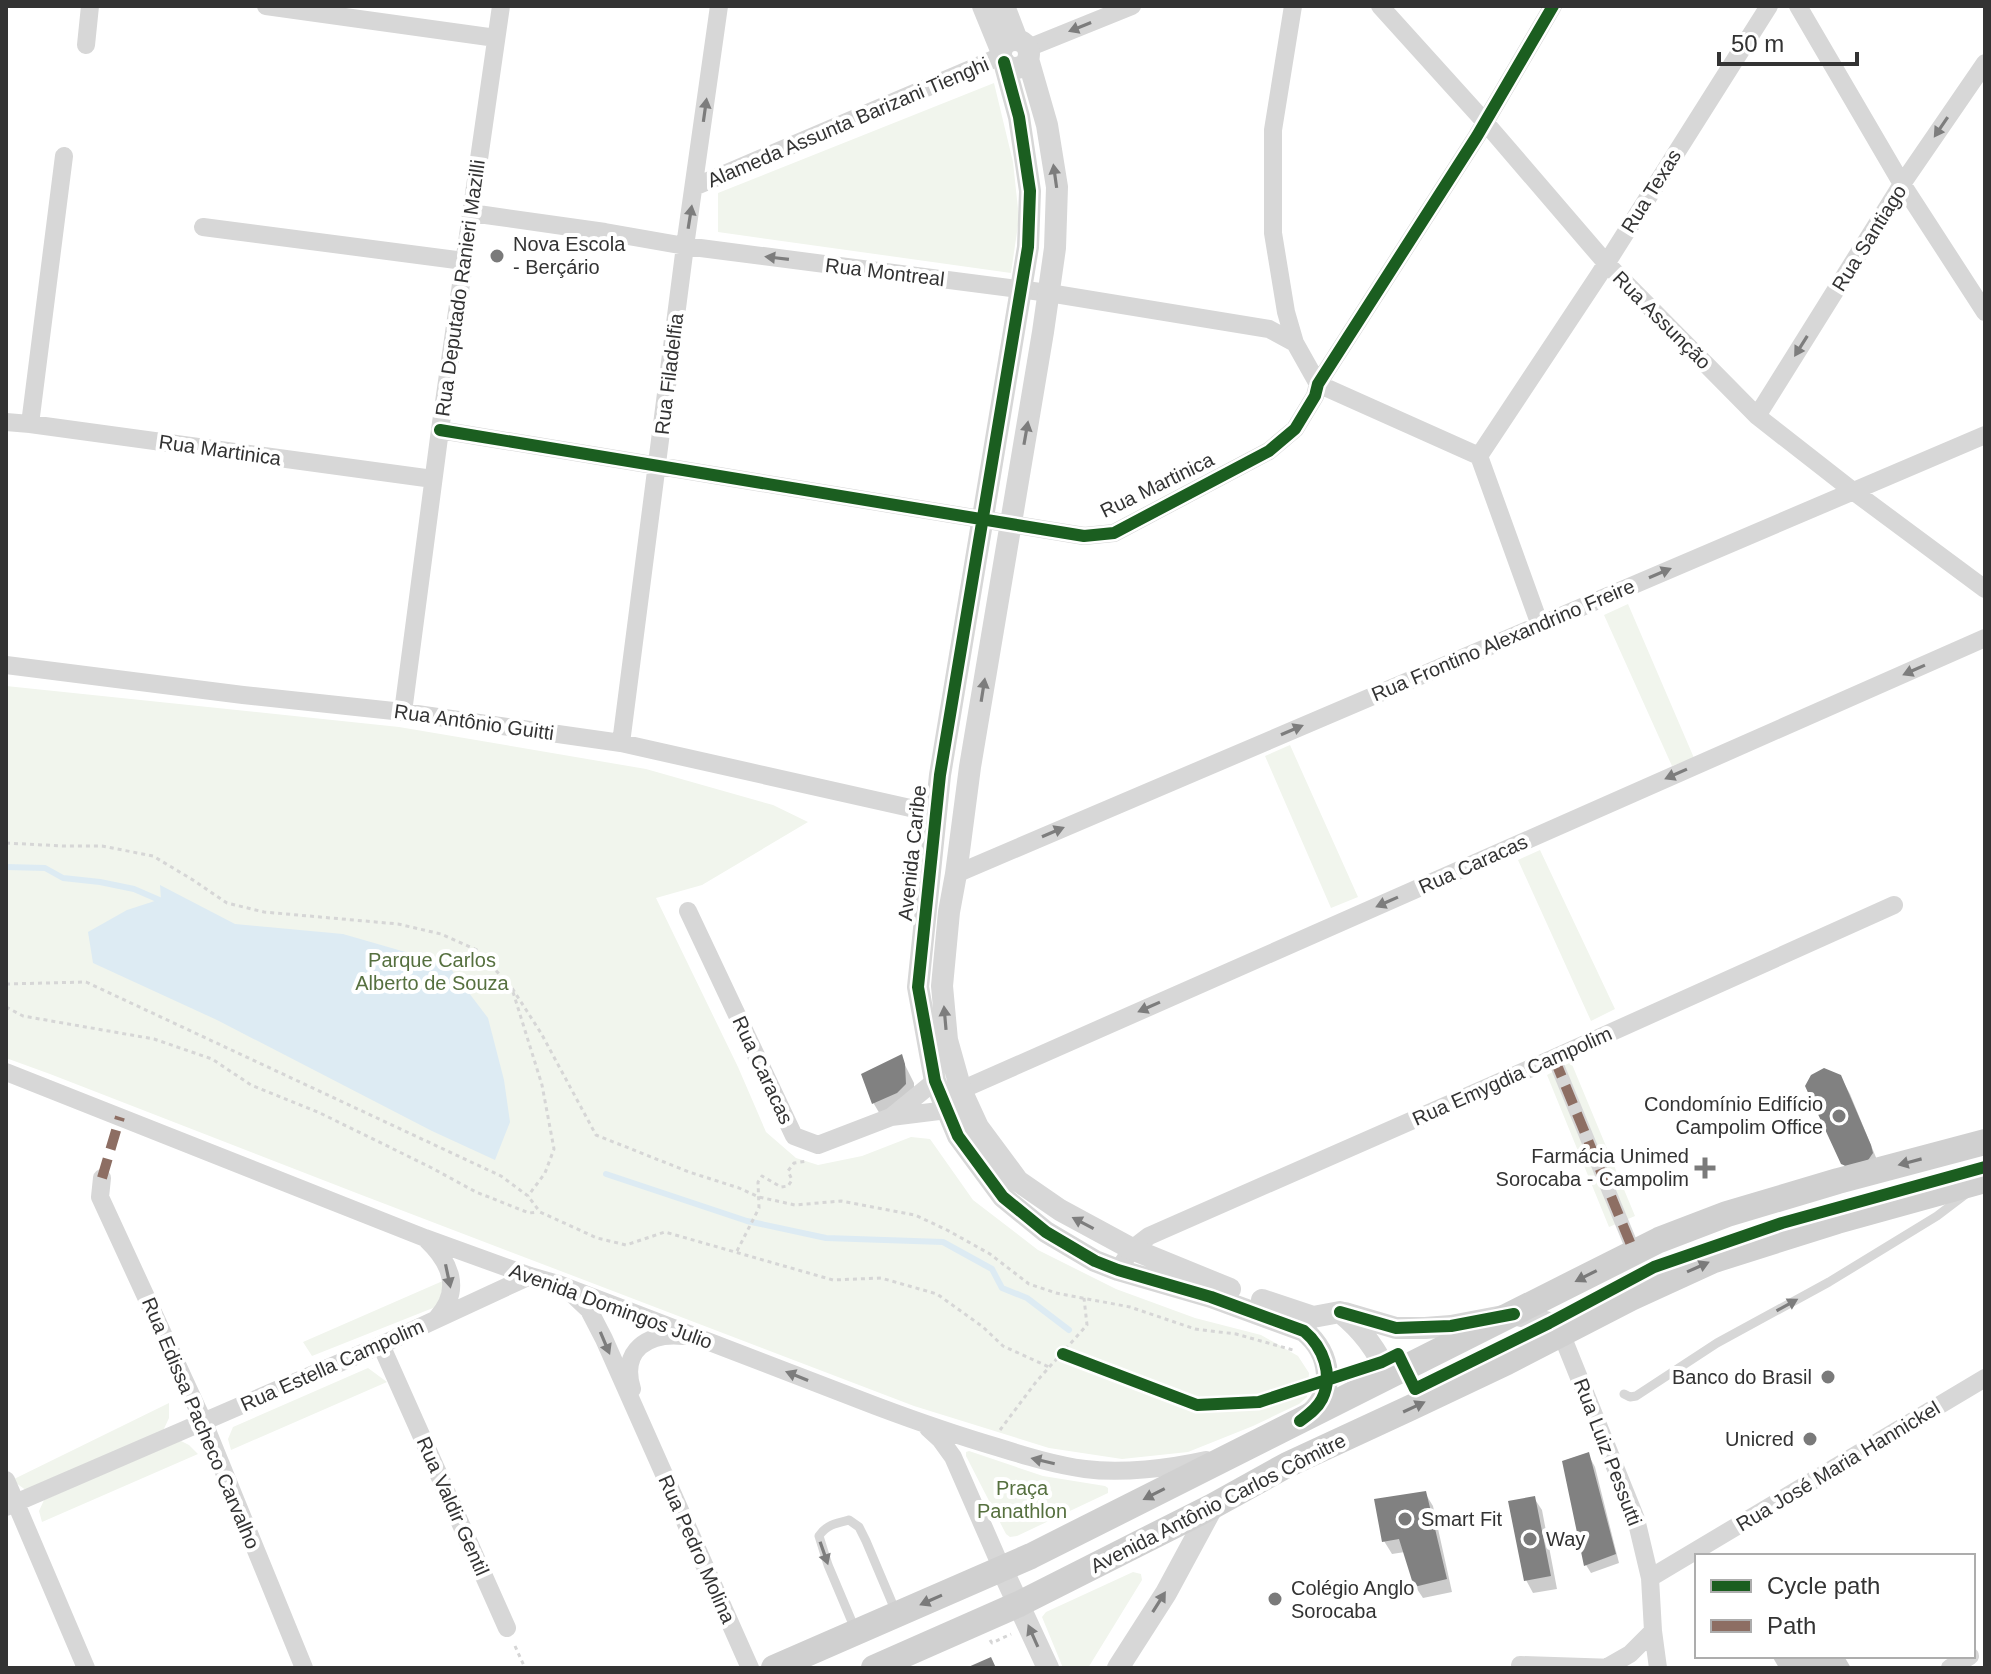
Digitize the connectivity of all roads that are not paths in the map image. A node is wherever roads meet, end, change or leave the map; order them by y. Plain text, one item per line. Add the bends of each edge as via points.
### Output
1 (90, 6) edge
2 (266, 6) edge
3 (501, 6) edge
4 (719, 6) edge
5 (983, 6) edge
6 (1004, 6) edge
7 (1132, 6) edge
8 (1293, 6) edge
9 (1380, 6) edge
10 (1553, 6) edge
11 (1769, 6) edge
12 (1798, 6) edge
13 (496, 38) junction
14 (86, 45) dead end
15 (1013, 53) junction
16 (1985, 63) edge
17 (1484, 121) junction
18 (64, 156) dead end
19 (1902, 184) junction
20 (694, 187) junction
21 (471, 213) junction
22 (203, 227) dead end
23 (685, 246) junction
24 (464, 261) junction
25 (1606, 263) junction
26 (1021, 289) junction
27 (1049, 293) junction
28 (1985, 312) edge
29 (1295, 343) junction
30 (1318, 384) junction
31 (1757, 416) junction
32 (6, 422) edge
33 (30, 424) junction
34 (440, 430) junction
35 (1985, 435) edge
36 (1479, 456) junction
37 (658, 465) junction
38 (433, 479) junction
39 (1853, 491) junction
40 (982, 519) junction
41 (1010, 523) junction
42 (1985, 589) edge
43 (1540, 625) junction
44 (1985, 638) edge
45 (6, 665) edge
46 (403, 712) junction
47 (621, 743) junction
48 (937, 812) junction
49 (963, 817) junction
50 (934, 841) junction
51 (1022, 846) junction
52 (959, 850) junction
53 (956, 874) junction
54 (1894, 905) dead end
55 (688, 911) dead end
56 (1554, 1058) junction
57 (6, 1072) edge
58 (935, 1081) junction
59 (961, 1090) junction
60 (947, 1110) junction
61 (891, 1117) junction
62 (1985, 1142) edge
63 (102, 1178) dead end
64 (1982, 1180) edge
65 (425, 1238) junction
66 (1132, 1249) junction
67 (1634, 1252) junction
68 (1118, 1270) junction
69 (530, 1276) junction
70 (558, 1284) junction
71 (1340, 1312) junction
72 (1514, 1314) junction
73 (437, 1318) junction
74 (1561, 1333) junction
75 (703, 1339) junction
76 (381, 1345) junction
77 (1388, 1376) junction
78 (1985, 1378) edge
79 (1624, 1394) dead end
80 (1300, 1421) junction
81 (204, 1423) junction
82 (923, 1424) junction
83 (643, 1430) junction
84 (1231, 1455) junction
85 (6, 1480) edge
86 (11, 1505) edge
87 (1213, 1506) junction
88 (1002, 1569) junction
89 (1650, 1578) junction
90 (1019, 1604) junction
91 (897, 1615) junction
92 (507, 1628) road end
93 (1653, 1631) junction
94 (856, 1632) junction
95 (1520, 1665) dead end
96 (1612, 1667) edge
97 (86, 1668) edge
98 (304, 1668) edge
99 (750, 1668) edge
100 (774, 1668) edge
101 (874, 1668) edge
102 (1048, 1668) edge
103 (1118, 1668) edge
104 (1658, 1668) edge

1 - 14 street
2 - 13 street
3 - 13 street, Rua Deputado Ranieri Mazilli
20 -> 4 street, Rua Filadelfia
5 - 15 street, Avenida Caribe
6 - 15 street, Avenida Caribe
7 -> 15 street, Alameda Assunta Barizani Tienghi
8 - 29 street via 1273,130 1273,233
9 - 17 street, Rua Assunção
10 - 17 street, Rua Martinica
11 - 25 street, Rua Texas
12 - 19 street
13 - 21 street, Rua Deputado Ranieri Mazilli
15 - 20 street, Alameda Assunta Barizani Tienghi
15 - 26 street, Avenida Caribe via 1030,191
27 -> 15 street, Avenida Caribe via 1057,187 1047,125
16 -> 19 street, Rua Santiago
17 - 25 street, Rua Assunção
17 - 30 street, Rua Martinica
18 - 33 street
19 - 28 street
19 -> 31 street, Rua Santiago
23 -> 20 street, Rua Filadelfia
21 - 23 street, Rua Montreal
21 - 24 street, Rua Deputado Ranieri Mazilli
22 - 24 street
26 -> 23 street, Rua Montreal
23 - 37 street, Rua Filadelfia
24 - 34 street, Rua Deputado Ranieri Mazilli
25 - 31 street, Rua Assunção
25 - 36 street, Rua Texas
26 - 27 street, Rua Montreal
26 - 40 street, Avenida Caribe
27 - 29 street, Rua Montreal via 1269,329
41 -> 27 street, Avenida Caribe
29 - 30 street
30 - 36 street
30 - 41 street, Rua Martinica via 1295,429 1269,451 1114,533 1084,536
31 - 39 street, Rua Assunção
32 - 33 street, Rua Martinica
33 - 38 street, Rua Martinica
34 - 37 street, Rua Martinica
34 - 38 street, Rua Deputado Ranieri Mazilli
35 - 39 street, Rua Frontino Alexandrino Freire
36 - 43 street
37 - 40 street, Rua Martinica
37 - 47 street, Rua Filadelfia
38 - 46 street, Rua Deputado Ranieri Mazilli
39 - 42 street, Rua Assunção
43 -> 39 street, Rua Frontino Alexandrino Freire
40 - 41 street, Rua Martinica
40 - 48 street, Avenida Caribe
49 -> 41 street, Avenida Caribe
51 -> 43 street, Rua Frontino Alexandrino Freire
44 -> 59 street, Rua Caracas
45 - 46 street, Rua Antônio Guitti
46 - 47 street, Rua Antônio Guitti
47 - 48 street, Rua Antônio Guitti
48 - 49 street, Avenida Caribe via 950,806
48 - 50 street, Avenida Caribe
49 - 52 street, Avenida Caribe
50 - 52 street, Avenida Caribe via 943,851
50 - 58 street, Avenida Caribe via 918,987
51 - 52 street, Rua Frontino Alexandrino Freire via 992,852
51 - 53 street, Rua Frontino Alexandrino Freire
52 - 53 street, Avenida Caribe
59 -> 53 street, Avenida Caribe via 947,1040 942,986
54 - 56 street, Rua Emygdia Campolim
55 - 61 street, Rua Caracas via 794,1136 818,1145
56 - 66 street, Rua Emygdia Campolim via 1149,1236
56 - 67 street
57 - 65 street, Avenida Domingos Julio
58 - 60 street, Avenida Caribe
58 - 61 street
66 -> 59 street, Avenida Caribe via 1018,1181 978,1127
60 - 61 street
60 - 68 street, Avenida Caribe via 958,1136 1003,1197 1046,1232
62 -> 67 main road, Avenida Antônio Carlos Cômitre via 1727,1214
63 - 81 street, Rua Edissa Pacheco Carvalho via 100,1197
74 -> 64 main road, Avenida Antônio Carlos Cômitre via 1714,1260
79 -> 64 lane via 1636,1396 1717,1343 1866,1260 1937,1216
65 - 69 street, Avenida Domingos Julio
65 -> 73 street, Rua Estella Campolim via 439,1251 452,1287
66 - 68 street
66 - 71 street, Avenida Caribe via 1313,1317
67 -> 72 main road, Avenida Antônio Carlos Cômitre
68 - 80 street, Avenida Caribe via 1304,1331 1316,1341 1328,1379 1323,1398
69 - 70 street, Avenida Domingos Julio
69 - 73 street, Rua Estella Campolim
70 - 75 street, Avenida Domingos Julio
70 -> 83 street, Rua Pedro Molina via 589,1310
71 - 72 street, Avenida Caribe via 1396,1328 1451,1326
71 - 77 street via 1370,1341
72 - 74 street via 1549,1323
72 - 77 main road, Avenida Antônio Carlos Cômitre
73 - 76 street, Rua Estella Campolim
87 -> 74 main road, Avenida Antônio Carlos Cômitre
74 - 89 street, Rua Luiz Pessutti via 1636,1519
82 -> 75 street, Avenida Domingos Julio
75 - 83 street, Rua Pedro Molina via 654,1337 633,1355 630,1383
76 - 81 street, Rua Estella Campolim
76 - 92 street, Rua Valdir Gentil
77 - 80 main road, Avenida Antônio Carlos Cômitre
77 - 87 main road via 1392,1392 1384,1403 1255,1465
78 - 89 street, Rua José Maria Hannickel
80 - 84 main road, Avenida Antônio Carlos Cômitre
81 - 86 street, Rua Estella Campolim
81 - 98 street, Rua Edissa Pacheco Carvalho
84 -> 82 street, Avenida Domingos Julio via 1190,1464 1088,1470
82 - 88 street via 953,1457
83 - 99 street, Rua Pedro Molina
84 -> 88 main road, Avenida Antônio Carlos Cômitre
85 - 86 street
86 - 97 street
87 - 90 main road, Avenida Antônio Carlos Cômitre
103 -> 87 street
88 - 90 street
88 -> 91 main road, Avenida Antônio Carlos Cômitre
89 - 93 street, Rua Luiz Pessutti
90 - 101 main road, Avenida Antônio Carlos Cômitre
102 -> 90 street
91 - 94 main road, Avenida Antônio Carlos Cômitre
91 -> 94 lane via 859,1527 849,1520 837,1522 819,1536
93 - 96 street
93 - 104 street, Rua Luiz Pessutti
94 - 100 main road, Avenida Antônio Carlos Cômitre
95 - 96 street

